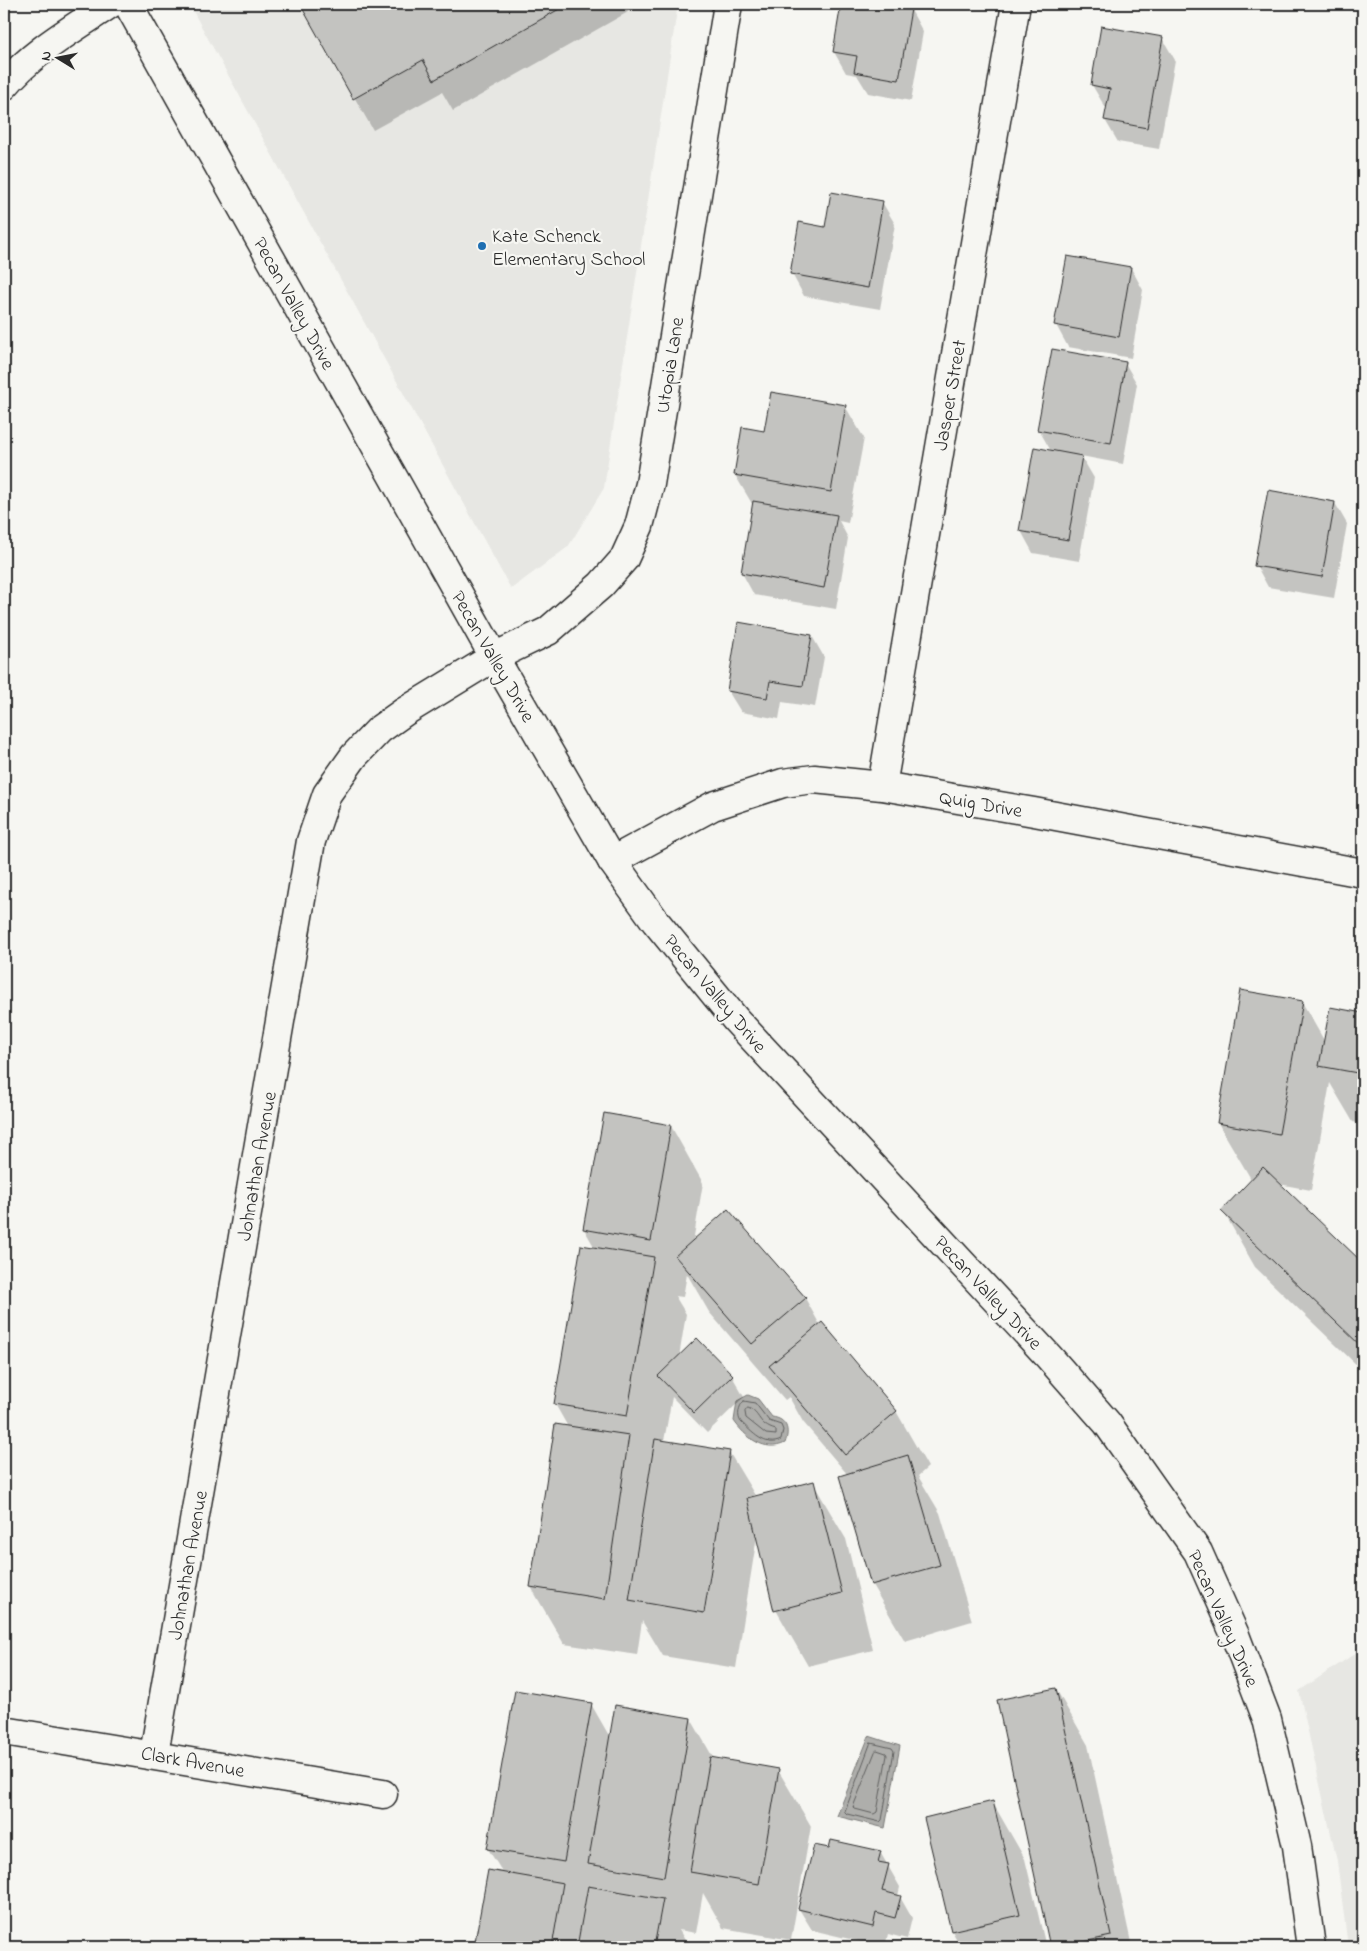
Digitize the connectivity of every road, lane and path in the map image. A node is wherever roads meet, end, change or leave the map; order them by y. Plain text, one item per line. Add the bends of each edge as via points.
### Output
1 (110, 4) edge
2 (128, 4) edge
3 (728, 4) edge
4 (1016, 4) edge
5 (4, 86) edge
6 (494, 658) junction
7 (882, 786) junction
8 (612, 861) junction
9 (1363, 873) edge
10 (4, 1731) edge
11 (154, 1754) junction
12 (382, 1794) dead end
13 (1310, 1947) edge

1 - 5 street via 34,57
2 - 6 street, Pecan Valley Drive
3 - 6 street, Utopia Lane via 650,484 639,526 624,559 601,585 548,631
4 - 7 street, Jasper Street
6 - 8 street, Pecan Valley Drive
6 - 11 street, Johnathan Avenue via 380,729 354,756 327,794 312,841
7 - 8 street, Quig Drive via 814,779 782,783 713,806
7 - 9 street, Quig Drive
8 - 13 street, Pecan Valley Drive via 656,922 736,1020 1107,1422 1198,1552 1267,1718 1297,1846
10 - 11 street, Clark Avenue
11 - 12 street, Clark Avenue

